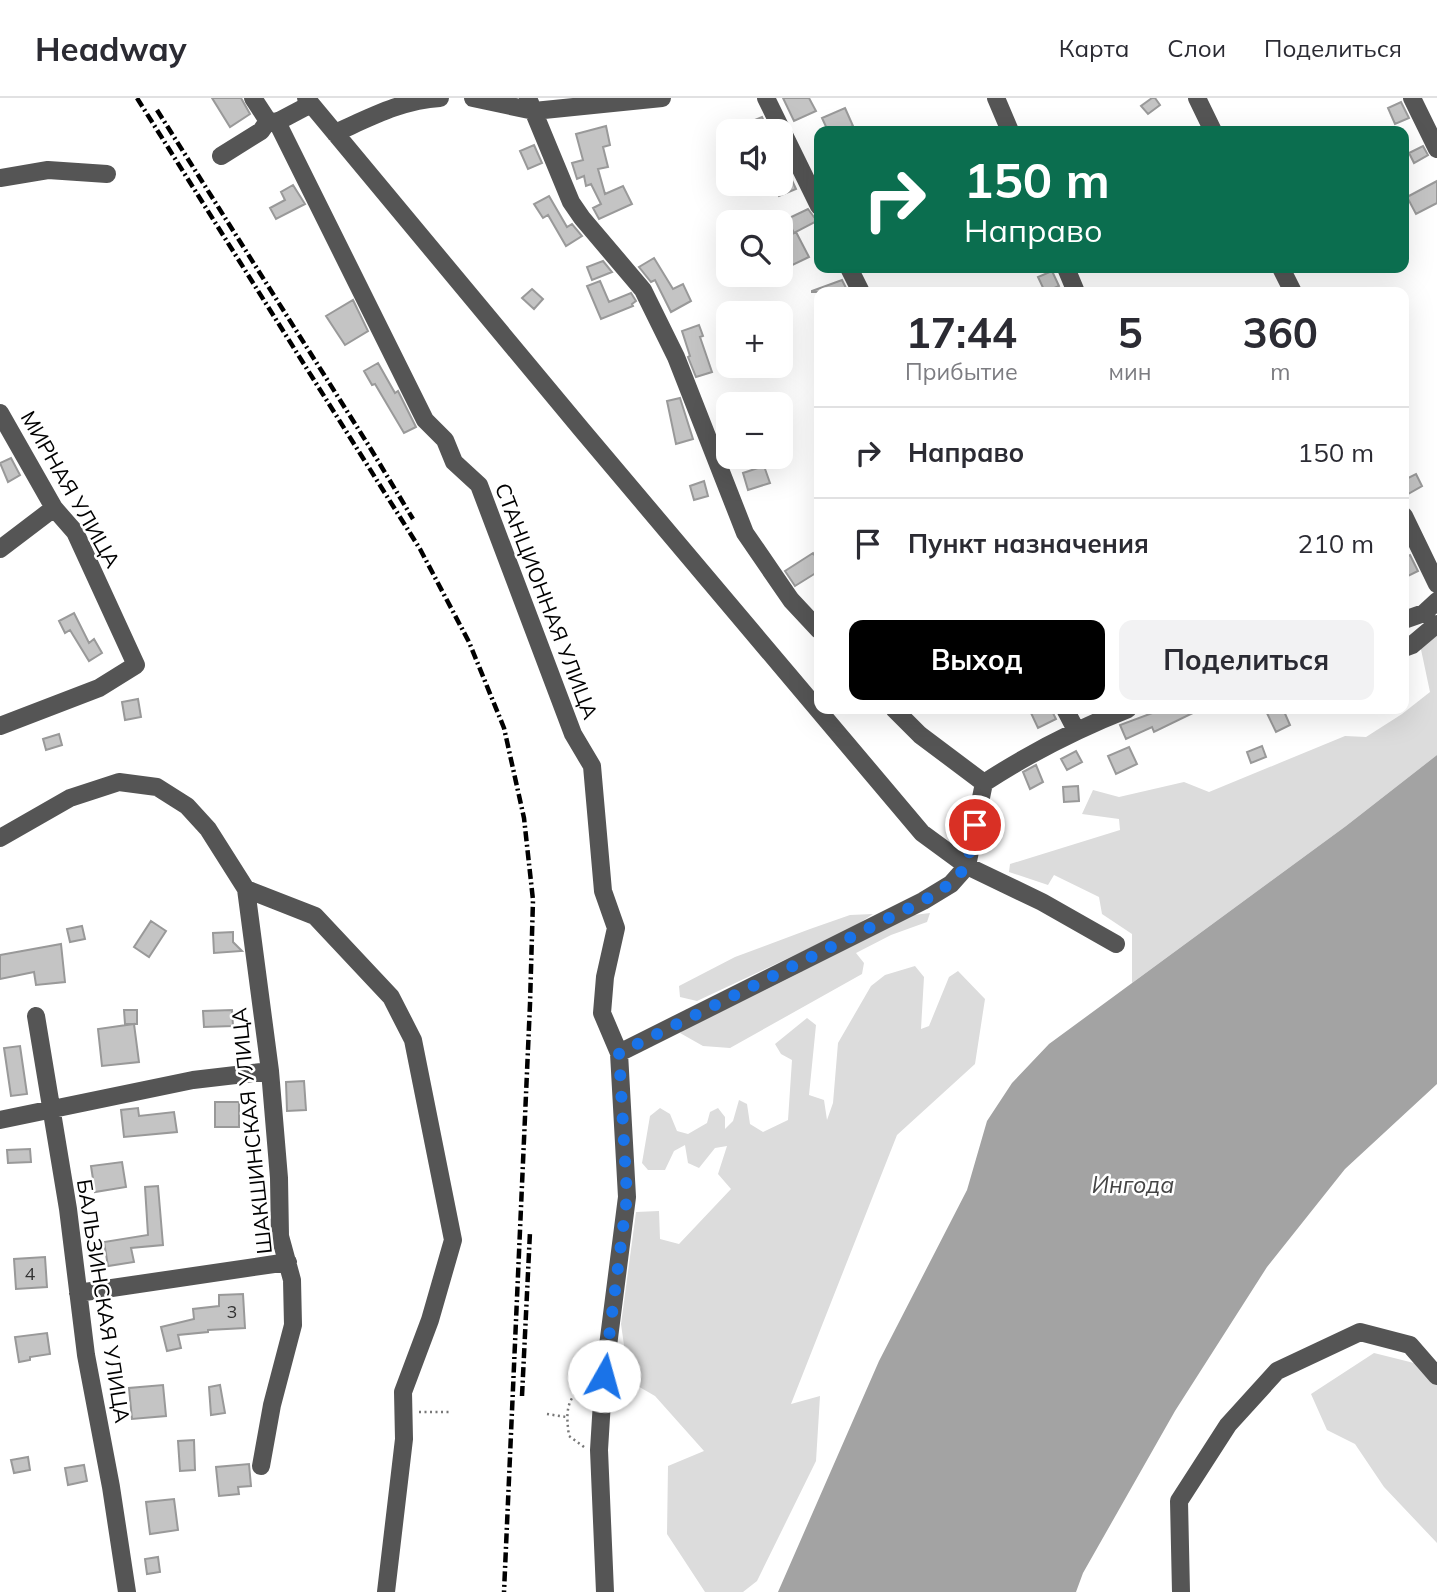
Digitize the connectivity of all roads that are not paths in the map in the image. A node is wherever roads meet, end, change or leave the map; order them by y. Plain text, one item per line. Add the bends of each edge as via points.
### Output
1 (253, 98) edge
2 (440, 98) edge
3 (473, 98) edge
4 (662, 98) edge
5 (766, 98) edge
6 (996, 98) edge
7 (1197, 98) edge
8 (1412, 98) edge
9 (309, 101) edge
10 (531, 104) edge
11 (272, 122) junction
12 (1008, 126) edge
13 (1211, 126) edge
14 (335, 133) junction
15 (1437, 149) edge
16 (221, 156) dead end
17 (107, 174) dead end
18 (0, 178) edge
19 (814, 196) edge
20 (0, 413) edge
21 (54, 508) junction
22 (1409, 526) edge
23 (0, 549) edge
24 (1437, 584) edge
25 (1437, 601) edge
26 (1409, 618) edge
27 (1437, 624) edge
28 (814, 625) edge
29 (1409, 646) edge
30 (814, 705) edge
31 (821, 714) edge
32 (899, 714) edge
33 (1068, 714) edge
34 (1116, 714) edge
35 (0, 726) edge
36 (1076, 730) junction
37 (984, 783) junction
38 (0, 838) edge
39 (967, 866) junction
40 (246, 889) junction
41 (1116, 944) dead end
42 (36, 1016) dead end
43 (619, 1053) junction
44 (270, 1071) junction
45 (51, 1110) junction
46 (0, 1120) edge
47 (288, 1262) junction
48 (78, 1293) junction
49 (1437, 1376) edge
50 (261, 1466) dead end
51 (127, 1592) edge
52 (386, 1592) edge
53 (605, 1592) edge
54 (1181, 1592) edge

1 - 11 street, СТАНЦИОННАЯ УЛИЦА
2 - 14 street via 400,105
3 - 10 street
4 - 10 street
5 - 19 street
6 - 12 street
7 - 13 street
8 - 15 street
9 - 11 street
9 - 14 street
10 - 28 street via 570,202 643,290 677,357 745,533 791,600
11 - 16 street
11 - 43 street, СТАНЦИОННАЯ УЛИЦА via 425,420 445,440 454,462 479,485 573,734 592,766 603,891 615,928 602,1013
14 - 30 street
17 - 18 street via 48,170
20 - 21 street, МИРНАЯ УЛИЦА
21 - 23 street
21 - 35 street, МИРНАЯ УЛИЦА via 75,532 136,665 99,688
22 - 24 street
25 - 26 street
27 - 29 street
31 - 39 street via 922,833
32 - 37 street
33 - 36 street
34 - 36 street
36 - 37 street
37 - 39 street
38 - 40 street, ШАКШИНСКАЯ УЛИЦА via 70,798 119,782 157,787 187,806 208,829
39 - 41 street
39 - 43 street via 951,884 923,901
40 - 44 street, ШАКШИНСКАЯ УЛИЦА
40 - 52 street via 315,916 391,998 414,1040 453,1240 403,1392 404,1439
42 - 45 street, БАЛЬЗИНСКАЯ УЛИЦА
43 - 53 street, СТАНЦИОННАЯ УЛИЦА via 627,1197 599,1450
44 - 45 street via 193,1080
44 - 47 street, ШАКШИНСКАЯ УЛИЦА via 280,1236
45 - 46 street
45 - 48 street, БАЛЬЗИНСКАЯ УЛИЦА
47 - 48 street
47 - 50 street, ШАКШИНСКАЯ УЛИЦА via 293,1325
48 - 51 street, БАЛЬЗИНСКАЯ УЛИЦА
49 - 54 street via 1410,1345 1360,1332 1277,1371 1228,1425 1179,1501

